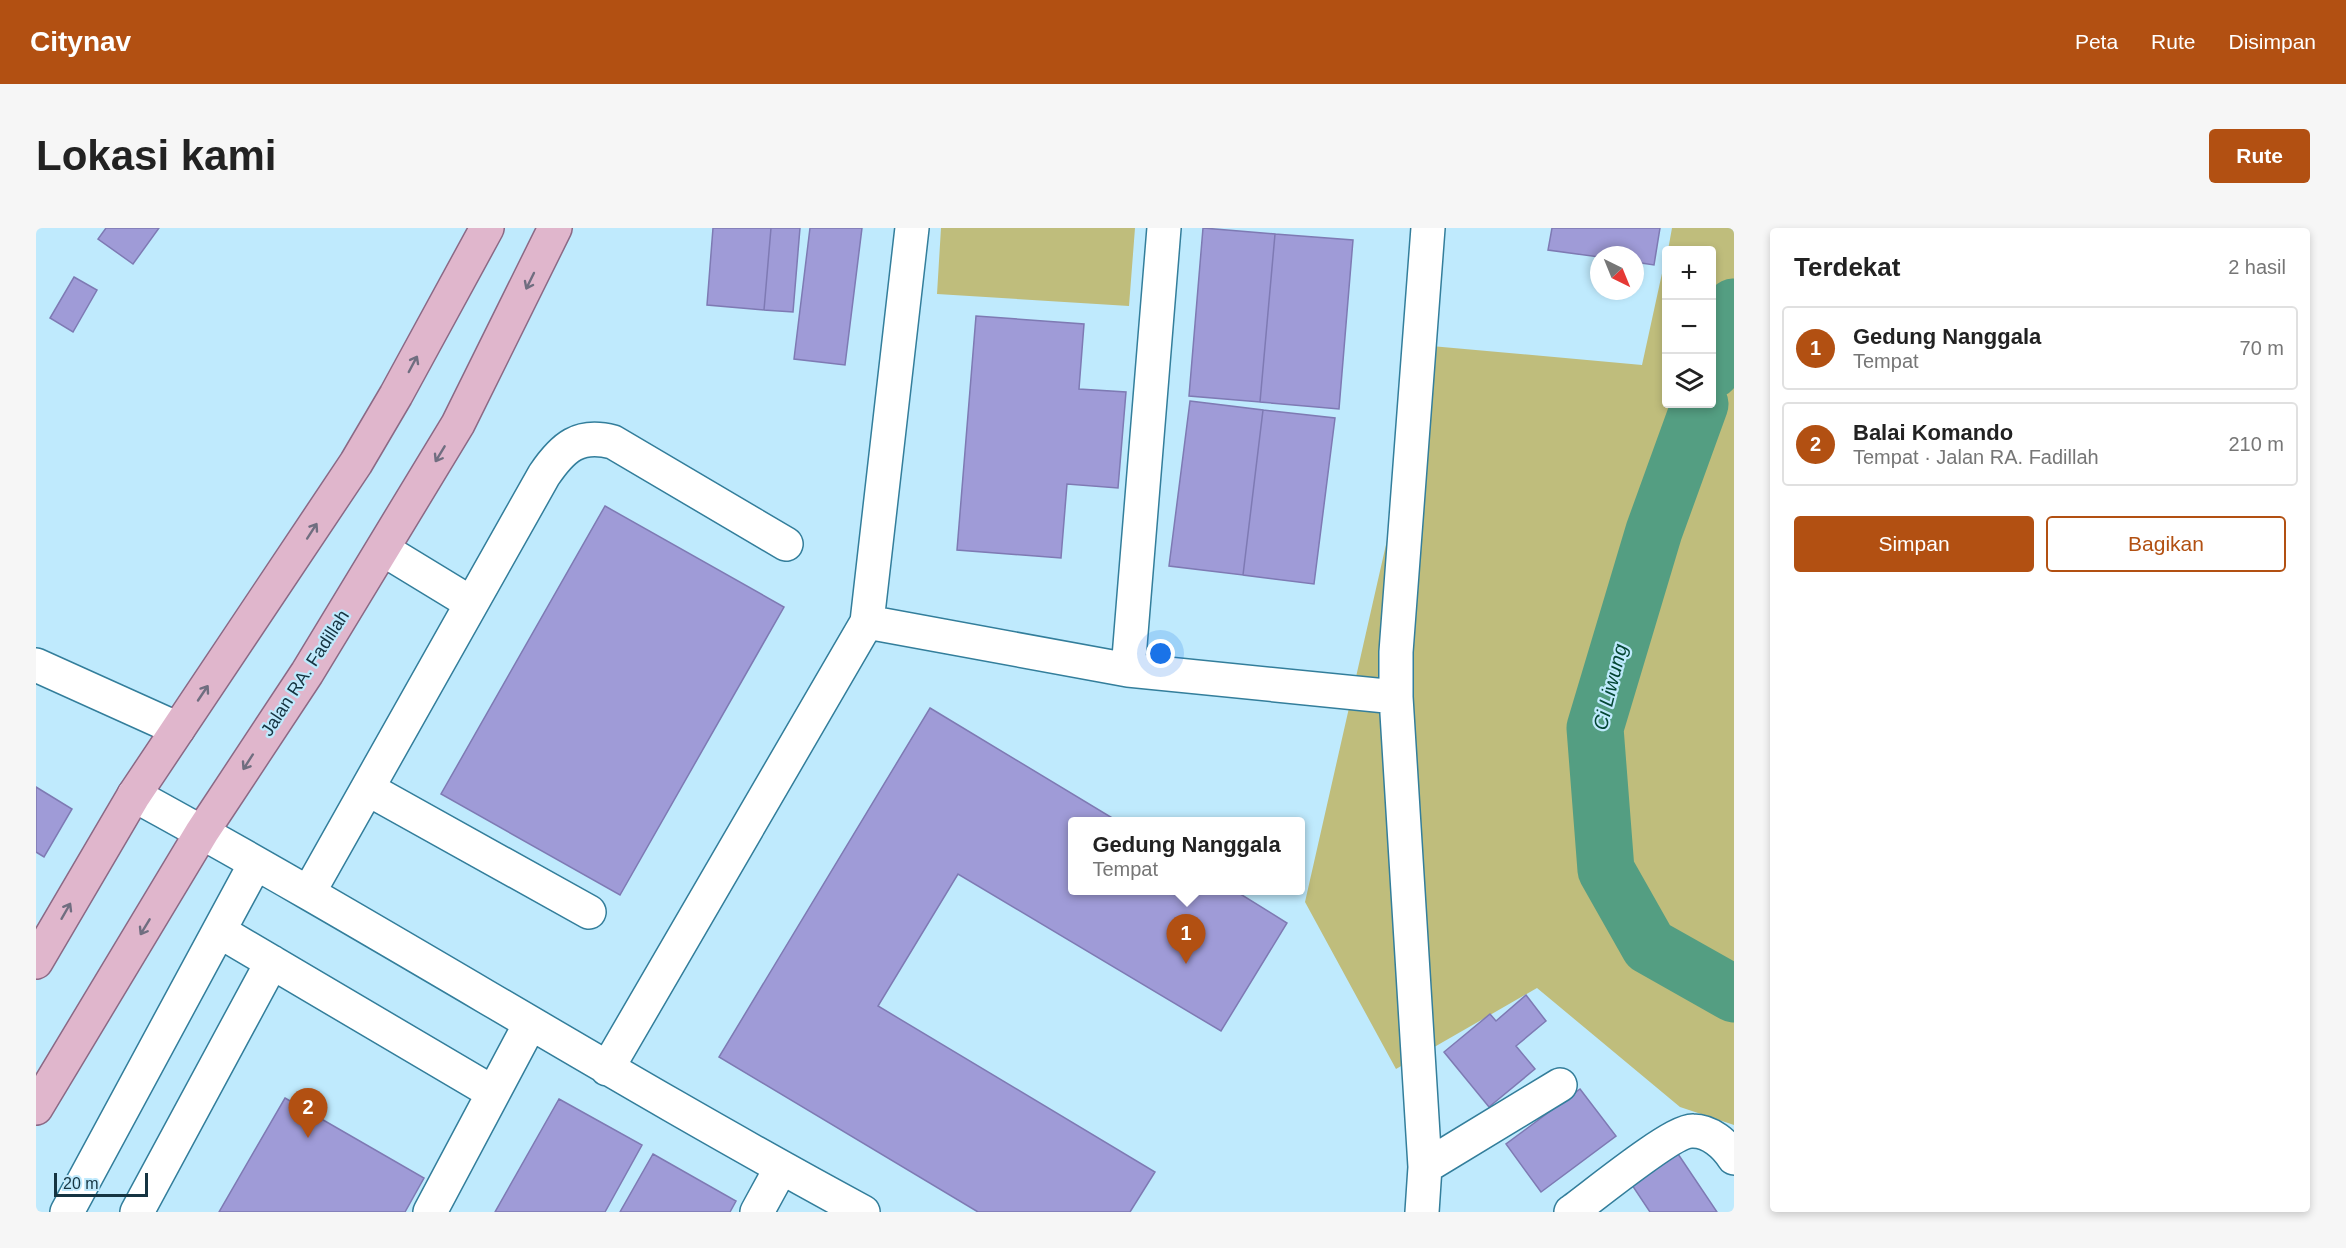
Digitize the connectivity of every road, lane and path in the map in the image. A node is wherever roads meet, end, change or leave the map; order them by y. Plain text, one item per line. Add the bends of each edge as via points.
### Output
1 (487, 228) edge
2 (555, 228) edge
3 (912, 228) edge
4 (1164, 228) edge
5 (1428, 228) edge
6 (786, 544) dead end
7 (384, 550) junction
8 (471, 603) junction
9 (867, 622) junction
10 (36, 665) edge
11 (1128, 670) junction
12 (1396, 698) junction
13 (178, 729) junction
14 (369, 789) junction
15 (134, 795) junction
16 (229, 848) junction
17 (309, 892) junction
18 (589, 912) dead end
19 (219, 931) junction
20 (36, 962) edge
21 (273, 962) junction
22 (530, 1024) junction
23 (607, 1069) junction
24 (1560, 1085) dead end
25 (492, 1092) junction
26 (36, 1108) edge
27 (1734, 1158) edge
28 (1425, 1167) junction
29 (781, 1168) junction
30 (67, 1212) edge
31 (137, 1212) edge
32 (430, 1212) edge
33 (757, 1212) edge
34 (863, 1212) edge
35 (1422, 1212) edge
36 (1571, 1212) edge

13 -> 1 main road via 356,463
2 -> 7 main road, Jalan RA. Fadillah via 458,424
3 - 9 street
4 - 11 street
5 - 12 street via 1397,606
6 - 8 street via 613,442 588,438 568,448 549,467
7 - 8 street
7 -> 16 main road, Jalan RA. Fadillah via 307,673
8 - 14 street
9 - 11 street
9 - 23 street
10 - 13 street
11 - 12 street
12 - 28 street
13 - 15 main road
14 - 17 street
14 - 18 street
15 - 16 street
20 -> 15 main road
16 - 17 street
16 - 19 street
16 -> 26 main road, Jalan RA. Fadillah
17 - 22 street
19 - 21 street
19 - 30 street
21 - 25 street
21 - 31 street
22 - 23 street
22 - 25 street
23 - 29 street
24 - 28 street
25 - 32 street
27 - 36 street via 1711,1135 1692,1130 1672,1138
28 - 35 street
29 - 33 street
29 - 34 street

